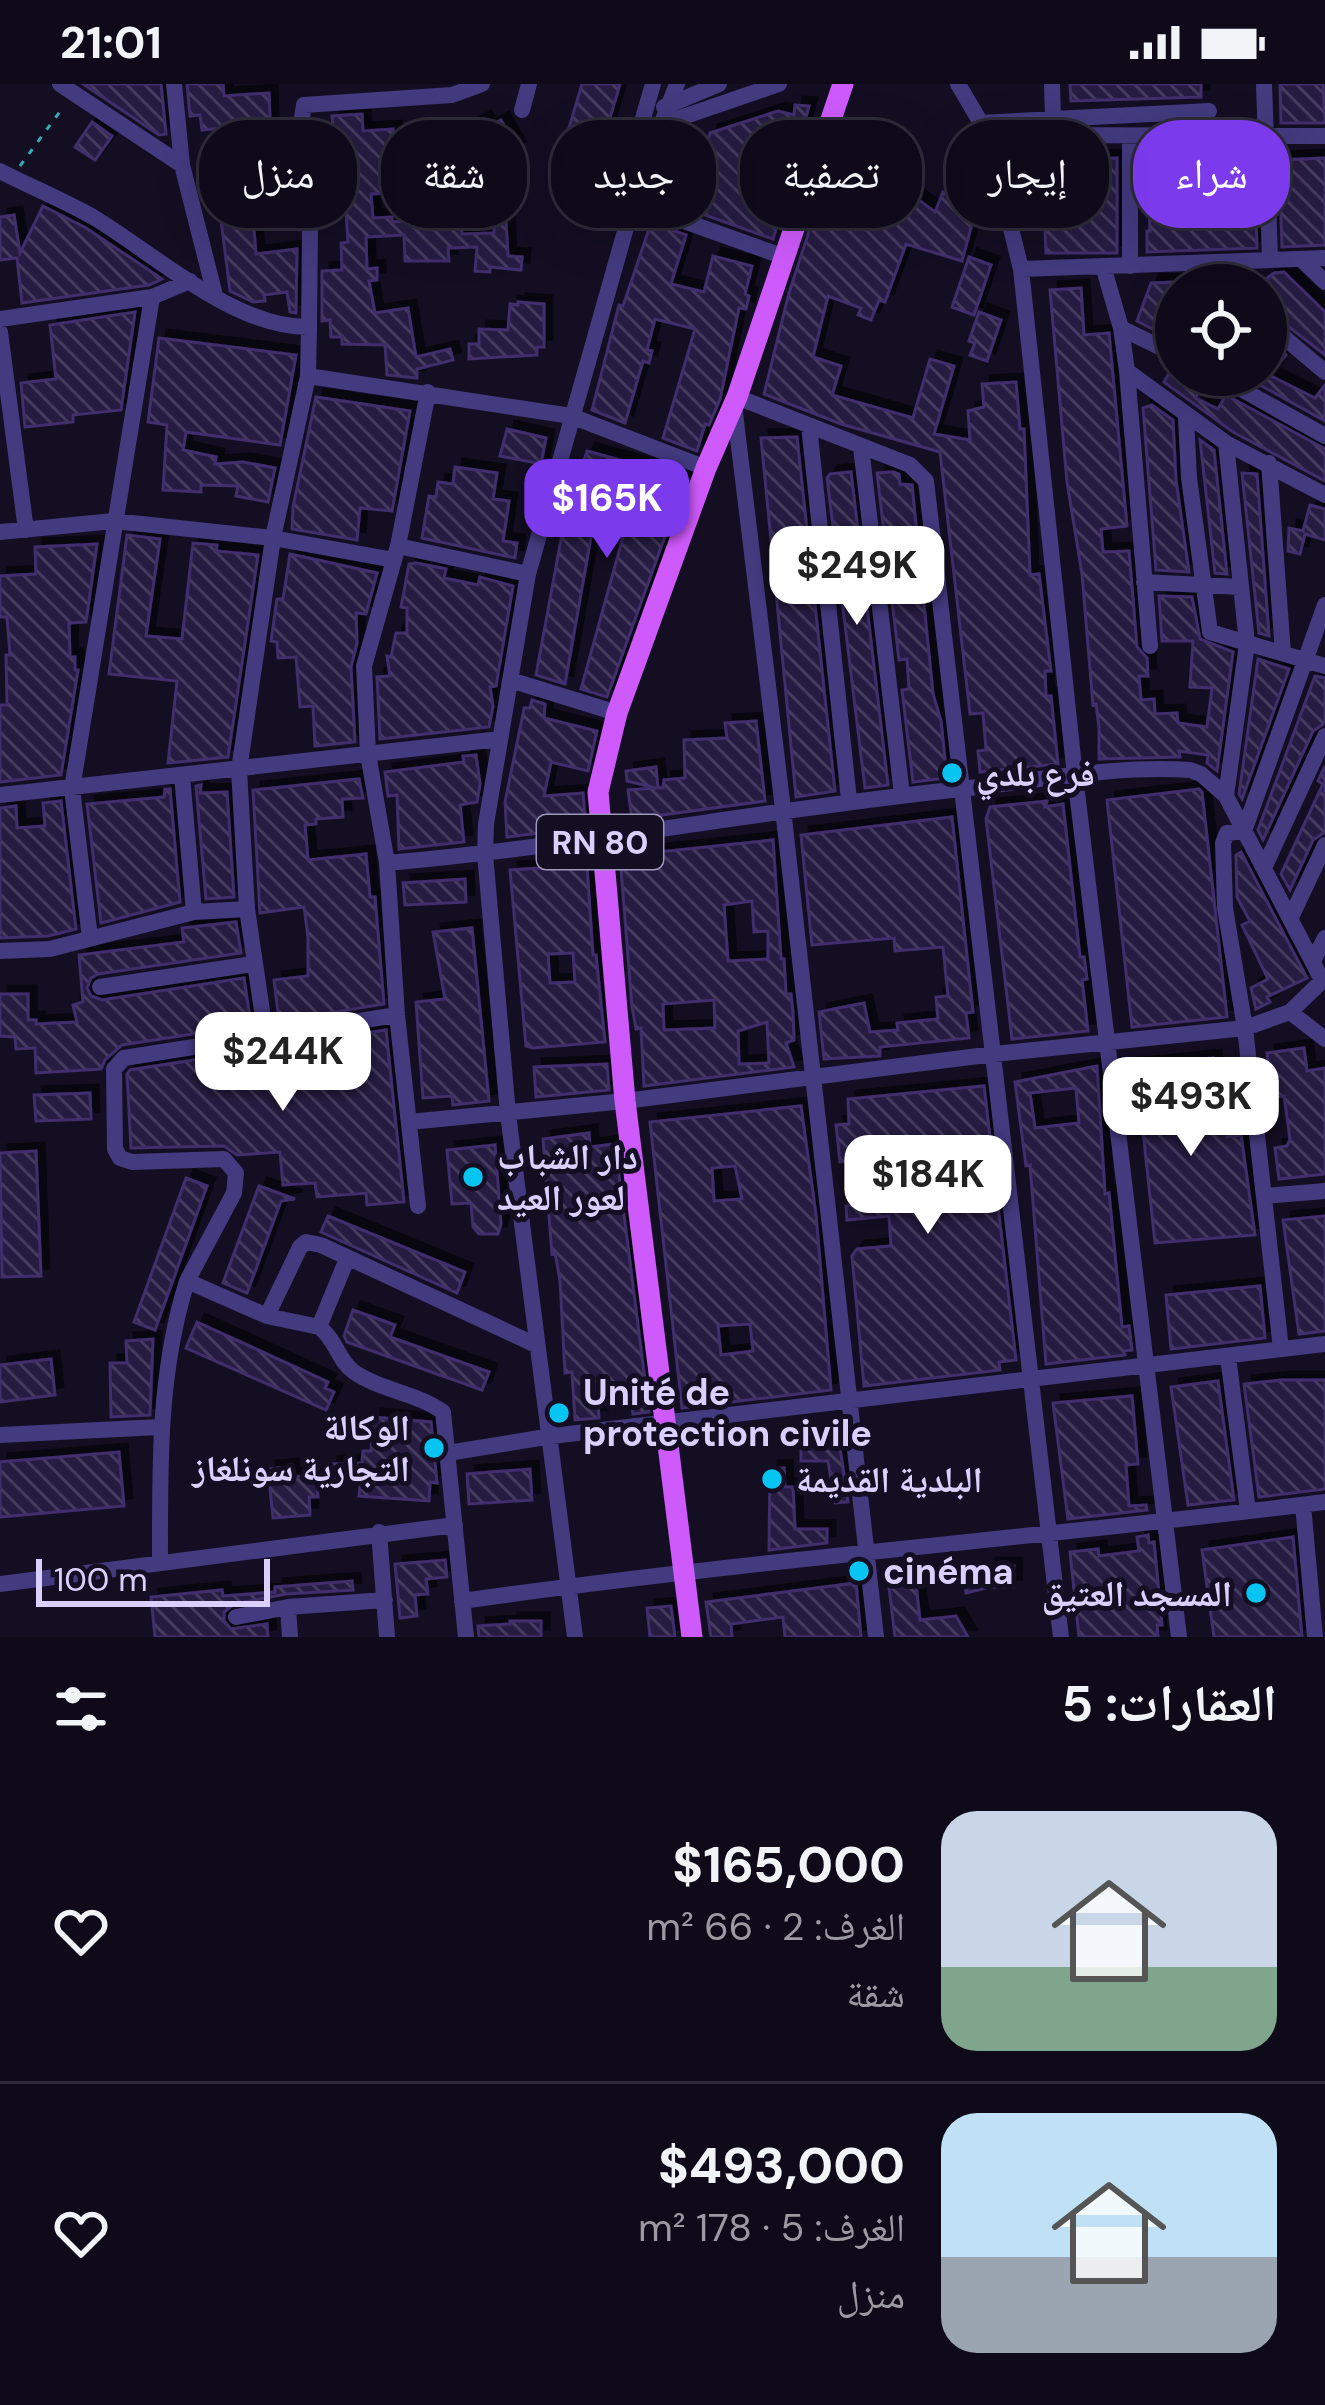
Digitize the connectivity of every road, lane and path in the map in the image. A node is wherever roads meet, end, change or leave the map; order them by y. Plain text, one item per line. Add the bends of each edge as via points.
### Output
1 (173, 84) edge
2 (482, 84) edge
3 (512, 84) edge
4 (653, 84) edge
5 (676, 84) edge
6 (718, 84) edge
7 (779, 84) edge
8 (843, 84) edge
9 (943, 84) edge
10 (1052, 84) edge
11 (1264, 84) edge
12 (67, 89) edge
13 (961, 92) edge
14 (525, 98) edge
15 (670, 106) junction
16 (645, 110) junction
17 (1209, 111) dead end
18 (1053, 117) junction
19 (644, 120) edge
20 (664, 120) edge
21 (682, 120) edge
22 (978, 120) edge
23 (1036, 120) edge
24 (1264, 120) edge
25 (1109, 135) edge
26 (1130, 136) joint
27 (1290, 136) edge
28 (1325, 136) edge
29 (182, 165) junction
30 (6, 174) edge
31 (625, 228) edge
32 (703, 228) edge
33 (1010, 228) edge
34 (1268, 228) edge
35 (782, 256) junction
36 (1325, 258) edge
37 (1270, 259) junction
38 (1301, 259) junction
39 (1210, 264) edge
40 (1102, 266) junction
41 (1130, 266) junction
42 (1155, 266) edge
43 (1021, 269) junction
44 (190, 281) junction
45 (1325, 282) edge
46 (215, 296) junction
47 (152, 297) junction
48 (0, 319) edge
49 (309, 327) junction
50 (1121, 328) junction
51 (0, 332) edge
52 (1287, 340) edge
53 (1155, 345) edge
54 (1127, 371) junction
55 (1325, 372) edge
56 (308, 376) junction
57 (428, 392) junction
58 (1254, 396) edge
59 (735, 401) junction
60 (571, 416) junction
61 (1186, 418) junction
62 (809, 426) junction
63 (1325, 436) edge
64 (1226, 443) junction
65 (861, 447) junction
66 (1269, 463) junction
67 (20, 466) junction
68 (0, 468) edge
69 (706, 468) junction
70 (1325, 495) edge
71 (114, 521) junction
72 (26, 530) junction
73 (0, 532) edge
74 (272, 538) junction
75 (396, 553) junction
76 (528, 574) junction
77 (1144, 582) junction
78 (1201, 585) junction
79 (1240, 587) junction
80 (1325, 605) edge
81 (1247, 643) junction
82 (1150, 646) dead end
83 (1283, 653) junction
84 (1305, 657) junction
85 (1325, 666) edge
86 (510, 680) junction
87 (617, 713) junction
88 (1325, 736) edge
89 (500, 739) junction
90 (368, 754) junction
91 (239, 770) junction
92 (182, 776) junction
93 (1075, 776) junction
94 (72, 789) junction
95 (961, 789) junction
96 (902, 795) junction
97 (0, 796) edge
98 (1226, 796) junction
99 (849, 800) junction
100 (783, 809) junction
101 (1244, 831) junction
102 (600, 837) junction
103 (1325, 845) edge
104 (485, 854) junction
105 (387, 863) junction
106 (1264, 868) junction
107 (247, 909) junction
108 (194, 911) junction
109 (1292, 915) junction
110 (91, 938) junction
111 (1325, 938) edge
112 (0, 951) edge
113 (1313, 961) junction
114 (253, 964) junction
115 (1324, 979) edge
116 (100, 987) dead end
117 (1289, 1012) junction
118 (397, 1015) junction
119 (1245, 1028) junction
120 (266, 1038) junction
121 (1325, 1039) edge
122 (1110, 1041) junction
123 (994, 1054) junction
124 (812, 1077) junction
125 (626, 1101) junction
126 (508, 1114) junction
127 (409, 1122) junction
128 (1325, 1191) edge
129 (1264, 1196) junction
130 (418, 1206) dead end
131 (347, 1258) junction
132 (187, 1281) junction
133 (267, 1316) junction
134 (319, 1327) junction
135 (1325, 1344) edge
136 (536, 1345) junction
137 (1281, 1349) junction
138 (1228, 1357) junction
139 (1144, 1363) junction
140 (1030, 1379) junction
141 (848, 1400) junction
142 (664, 1425) junction
143 (159, 1427) junction
144 (0, 1435) edge
145 (552, 1436) junction
146 (448, 1453) junction
147 (1325, 1502) edge
148 (1303, 1505) junction
149 (1248, 1511) junction
150 (1165, 1521) junction
151 (454, 1525) junction
152 (379, 1532) junction
153 (1049, 1532) junction
154 (865, 1555) junction
155 (160, 1561) junction
156 (683, 1570) junction
157 (0, 1584) edge
158 (570, 1586) junction
159 (385, 1600) junction
160 (462, 1601) junction
161 (288, 1607) junction
162 (236, 1617) dead end
163 (290, 1637) edge
164 (387, 1637) edge
165 (466, 1637) edge
166 (575, 1637) edge
167 (692, 1637) edge
168 (876, 1637) edge
169 (1061, 1637) edge
170 (1180, 1637) edge
171 (1315, 1637) edge

1 - 29 street
2 - 49 street via 452,95 304,105
3 - 14 street
4 - 16 street
5 - 15 street
6 - 15 street
7 - 21 street
8 - 35 main road, RN 80
9 - 13 street
10 - 18 street
11 - 24 street
12 - 29 street
12 - 30 path
13 - 22 street
15 - 16 street
15 - 20 street
16 - 19 street
17 - 18 street
18 - 23 street
25 - 26 street
26 - 41 street
27 - 28 street
29 - 46 street
30 - 44 street via 91,216
31 - 60 street
32 - 35 street
33 - 43 street
34 - 37 street
35 - 59 main road, RN 80
36 - 38 street
37 - 38 street
37 - 39 street
38 - 45 street
40 - 41 street
40 - 43 street
40 - 50 street
41 - 42 street
43 - 93 street
44 - 46 street
44 - 47 street
46 - 49 street
47 - 48 street
47 - 71 street
49 - 56 street
50 - 53 street
50 - 54 street
51 - 67 street
52 - 55 street
54 - 61 street
54 - 77 street
56 - 57 street
56 - 74 street
57 - 60 street
57 - 75 street
58 - 63 street
59 - 62 street
59 - 69 main road, RN 80
59 - 100 street
60 - 69 street
60 - 76 street
61 - 64 street
61 - 78 street
62 - 65 street
62 - 99 street
64 - 66 street
64 - 79 street
65 - 95 street via 910,465 926,482
65 - 96 street
66 - 70 street
66 - 83 street
67 - 68 street
67 - 72 street
69 - 87 main road, RN 80
71 - 72 street
71 - 74 street
71 - 94 street
72 - 73 street
74 - 75 street
74 - 91 street
75 - 76 street
75 - 90 street via 364,666
76 - 86 street
77 - 78 street
77 - 82 street
78 - 79 street
78 - 81 street via 1210,632
79 - 81 street
80 - 84 street
81 - 83 street
81 - 98 street
83 - 84 street
84 - 85 street
84 - 101 street
86 - 87 street
86 - 89 street
87 - 102 main road, RN 80 via 598,792
88 - 106 street
89 - 90 street
89 - 104 street
90 - 91 street
90 - 105 street
91 - 92 street
91 - 107 street
92 - 94 street
92 - 108 street
93 - 95 street
93 - 98 street via 1190,770
93 - 122 street
94 - 97 street
94 - 110 street
95 - 96 street
95 - 123 street
96 - 99 street
98 - 101 street
99 - 100 street
100 - 102 street
100 - 124 street
101 - 106 street
101 - 119 street via 1224,838 1222,871
102 - 104 street
102 - 125 main road, RN 80
103 - 109 street
104 - 105 street
104 - 126 street
105 - 118 street
106 - 109 street
107 - 108 street
107 - 114 street
108 - 110 street
109 - 113 street
110 - 112 street
111 - 113 street
113 - 115 street
114 - 116 street
114 - 120 street
115 - 117 street
117 - 119 street
117 - 121 street
118 - 120 street
118 - 127 street
119 - 122 street
119 - 129 street
120 - 132 street via 115,1064 119,1158 224,1159 236,1173 234,1193
122 - 123 street
122 - 139 street
123 - 124 street
123 - 140 street
124 - 125 street
124 - 141 street
125 - 126 street
125 - 142 main road, RN 80
126 - 127 street
126 - 136 street
127 - 130 street
128 - 129 street
129 - 137 street
131 - 133 street via 303,1244
131 - 134 street
131 - 136 street
132 - 133 street
132 - 143 street
133 - 134 street
134 - 146 street via 350,1370 440,1408
135 - 137 street
136 - 145 street
137 - 138 street
138 - 139 street
138 - 149 street
139 - 140 street
139 - 150 street
140 - 141 street
140 - 153 street
141 - 142 street
141 - 154 street
142 - 145 street
142 - 156 main road, RN 80
143 - 144 street
143 - 155 street
145 - 146 street
145 - 158 street
146 - 151 street
147 - 148 street
148 - 149 street
148 - 171 street
149 - 150 street
150 - 153 street
150 - 170 street
151 - 152 street
151 - 160 street
152 - 155 street
152 - 159 street
153 - 154 street
153 - 169 street
154 - 156 street
154 - 168 street
155 - 157 street
156 - 158 street
156 - 167 main road, RN 80
158 - 160 street
158 - 166 street
159 - 161 street
159 - 164 street
160 - 165 street
161 - 162 street
161 - 163 street

